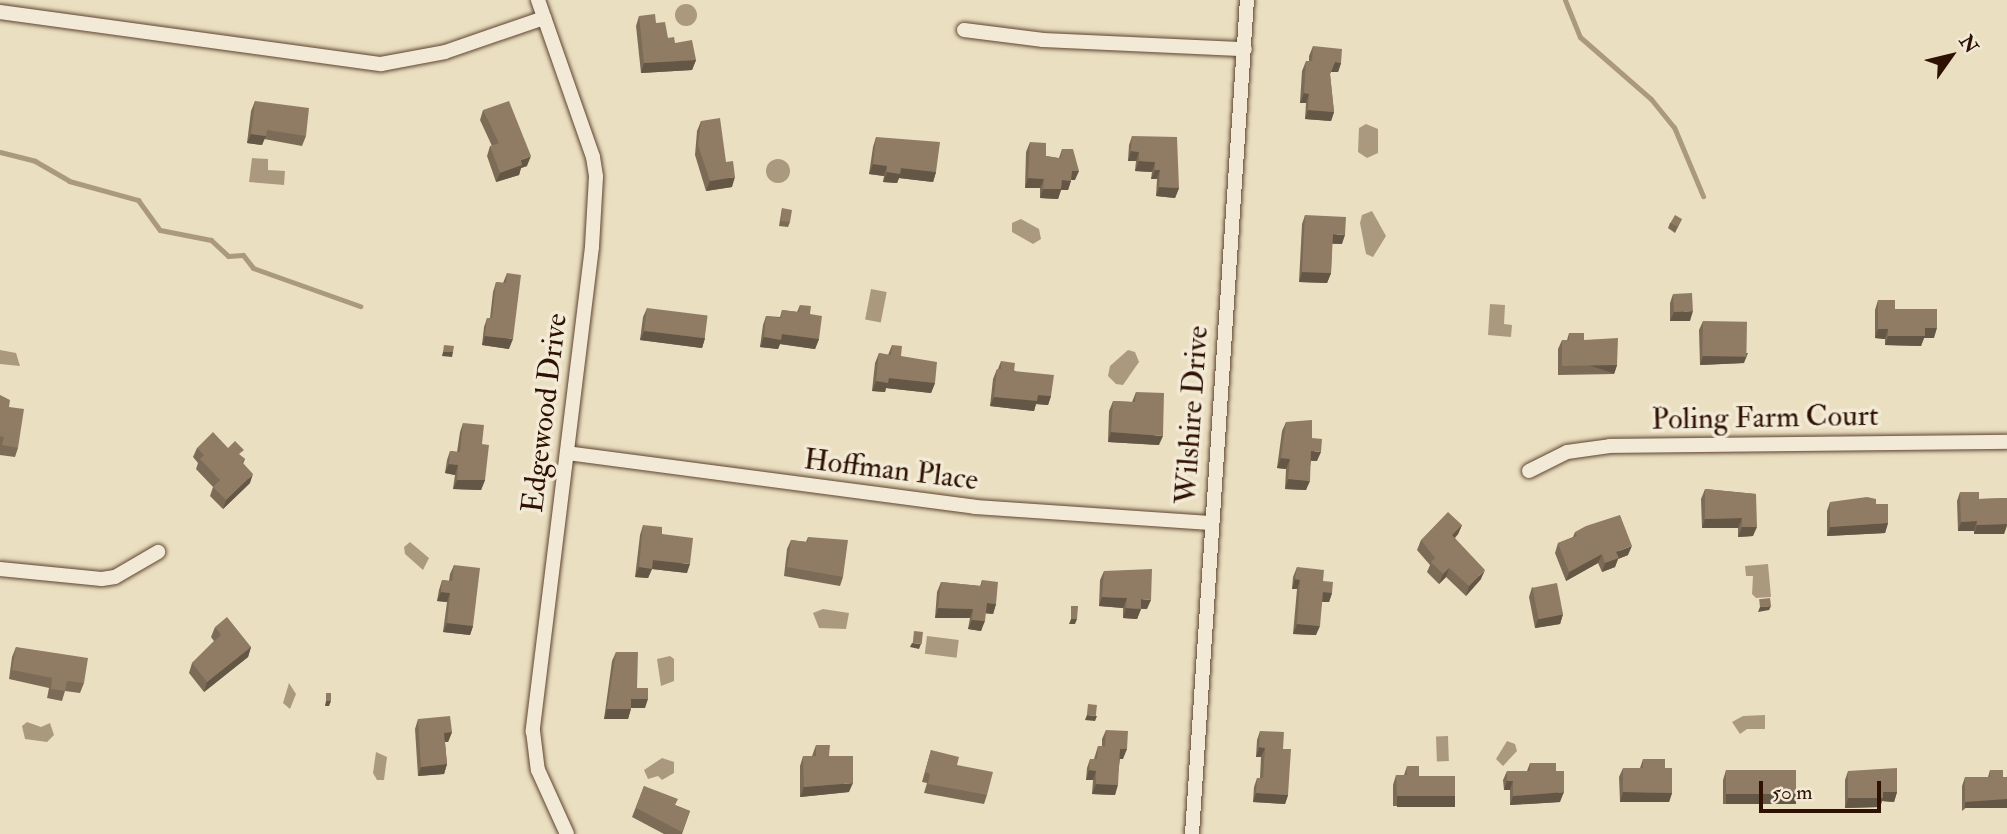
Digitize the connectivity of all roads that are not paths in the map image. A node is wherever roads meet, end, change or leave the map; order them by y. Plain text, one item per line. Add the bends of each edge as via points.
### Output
1 (538, 0) edge
2 (1248, 0) edge
3 (0, 12) edge
4 (544, 18) junction
5 (964, 30) dead end
6 (1245, 48) junction
7 (2007, 442) edge
8 (568, 453) junction
9 (1529, 471) dead end
10 (1210, 523) junction
11 (158, 552) dead end
12 (0, 569) edge
13 (567, 834) edge
14 (1192, 834) edge

1 - 4 street, Edgewood Drive
2 - 6 street, Wilshire Drive
3 - 4 street via 381,64 445,52
4 - 8 street, Edgewood Drive via 596,177
5 - 6 street via 1043,40
6 - 10 street, Wilshire Drive
7 - 9 street, Poling Farm Court via 1598,446 1567,452
8 - 10 street, Hoffman Place via 975,507
8 - 13 street, Edgewood Drive via 533,731 538,770
10 - 14 street, Wilshire Drive
11 - 12 street via 102,579

